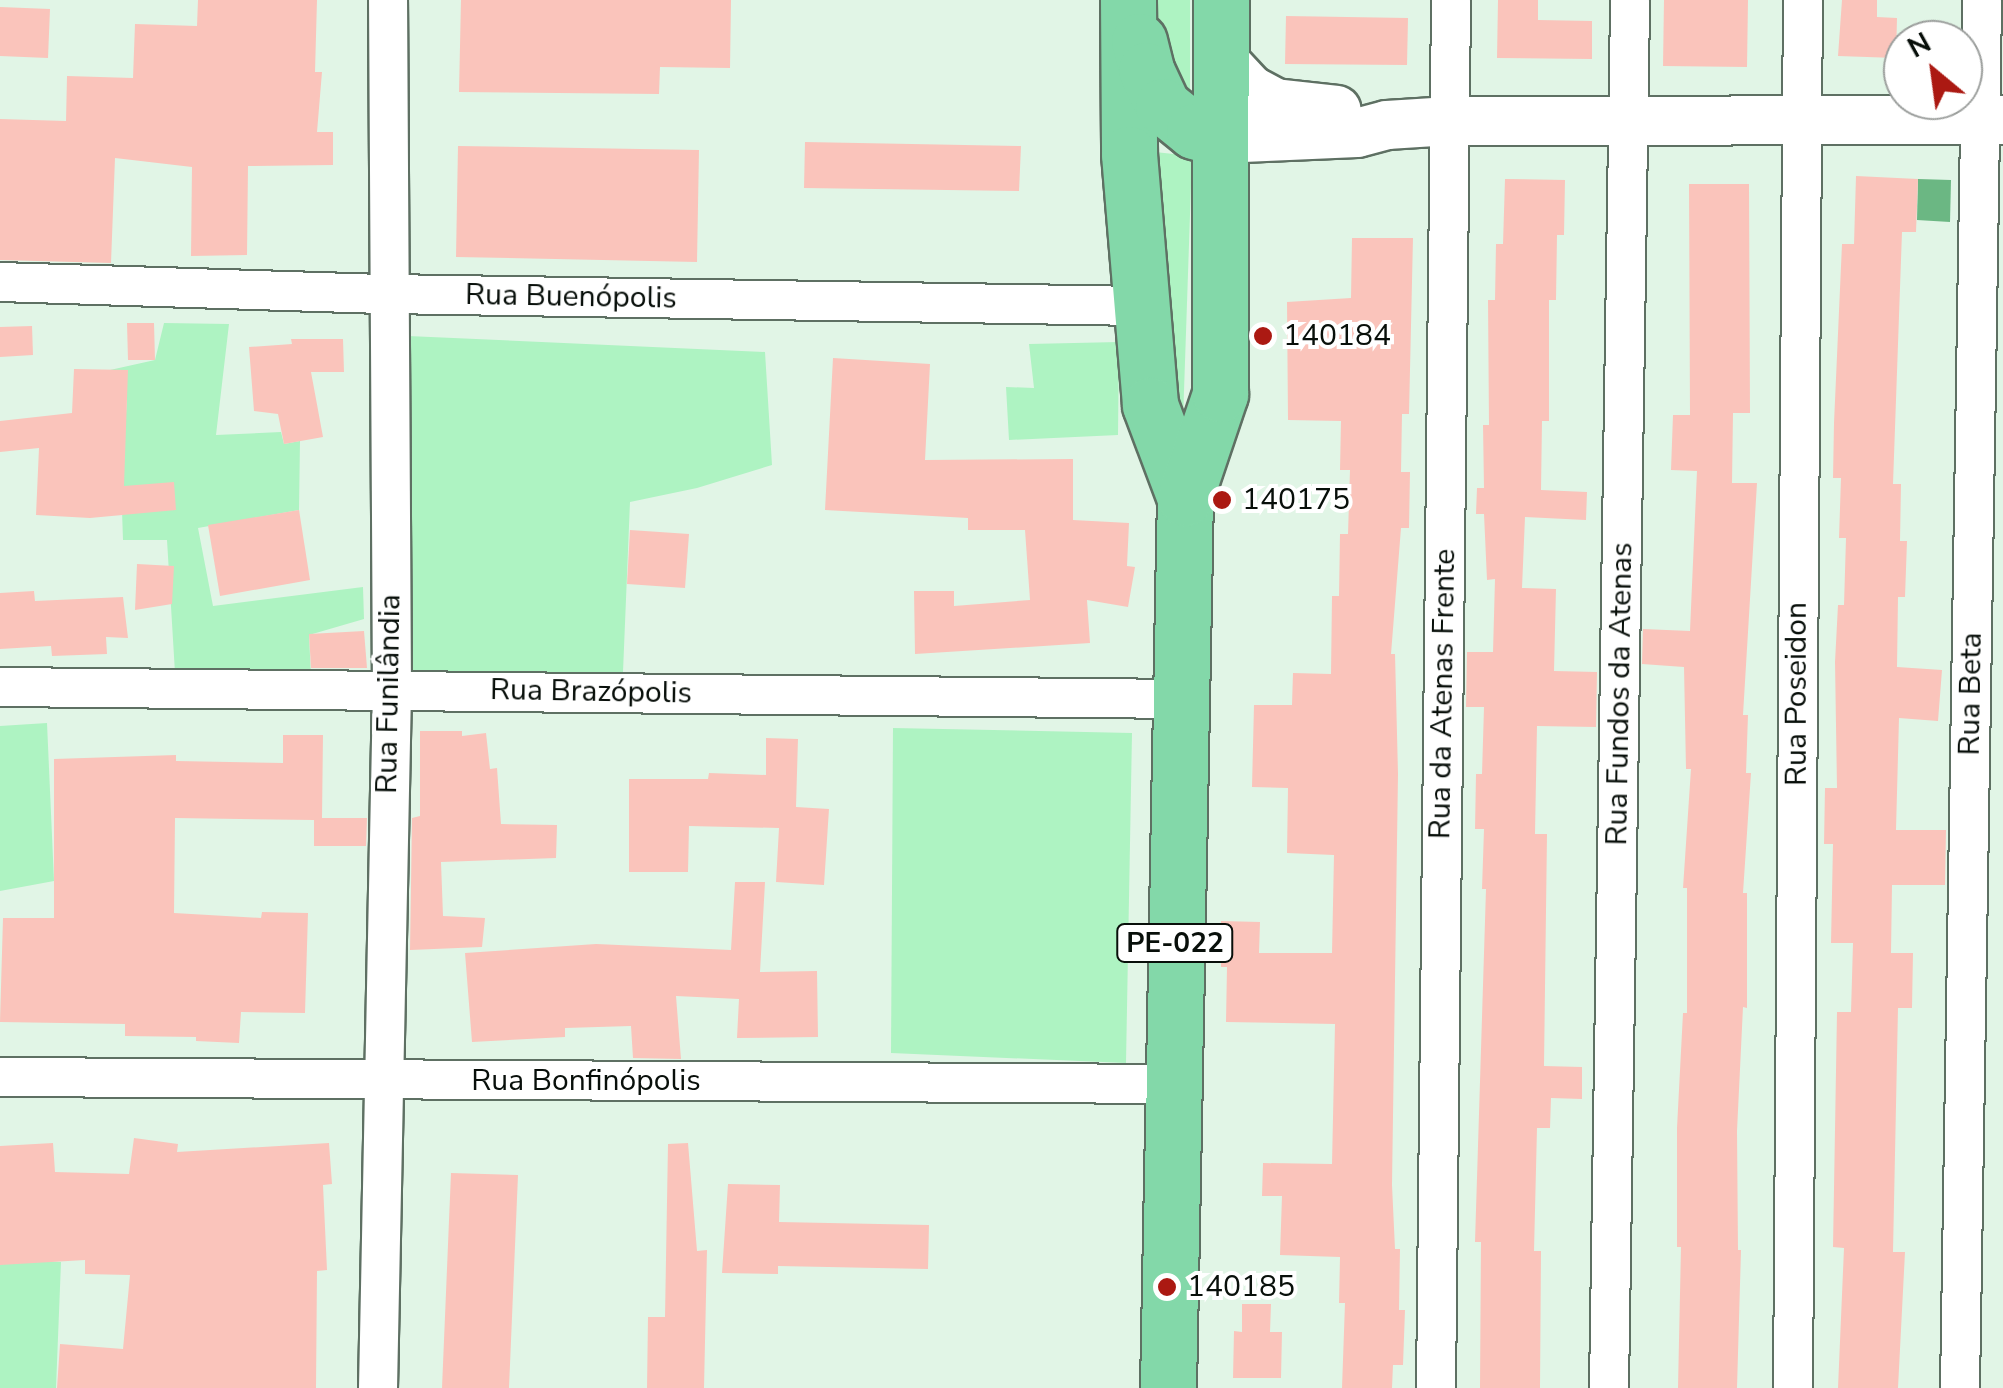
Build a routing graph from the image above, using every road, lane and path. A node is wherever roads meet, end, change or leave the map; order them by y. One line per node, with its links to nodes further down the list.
1 (388, 0): 16 (street, Rua Funilândia)
2 (1128, 0): 14 (main road); 17 (main road, PE-022)
3 (1221, 0): 8 (main road, PE-022)
4 (1451, 0): 12 (street, Rua da Atenas Frente)
5 (1630, 0): 11 (street, Rua Fundos da Atenas)
6 (1802, 0): 9 (street, Rua Poseidon)
7 (1982, 0): 10 (street, Rua Beta)
8 (1221, 58): 13 (street); 14 (main road, PE-022)
9 (1800, 120): 10 (street); 11 (street); 29 (street, Rua Poseidon)
10 (1992, 120): 30 (street, Rua Beta)
11 (1628, 121): 12 (street); 28 (street, Rua Fundos da Atenas)
12 (1450, 122): 13 (street); 27 (street, Rua da Atenas Frente)
13 (1387, 125): 14 (street)
14 (1220, 139): 18 (main road, PE-022)
15 (0, 282): 16 (street, Rua Buenópolis)
16 (386, 294): 17 (street, Rua Buenópolis); 20 (street, Rua Funilândia)
17 (1142, 306): 18 (main road, PE-022)
18 (1186, 498): 21 (main road, PE-022)
19 (0, 687): 20 (street, Rua Brazópolis)
20 (392, 690): 21 (street, Rua Brazópolis); 23 (street, Rua Funilândia)
21 (1182, 699): 24 (main road, PE-022)
22 (0, 1078): 23 (street, Rua Bonfinópolis)
23 (386, 1080): 24 (street, Rua Bonfinópolis); 25 (street, Rua Funilândia)
24 (1172, 1084): 26 (main road, PE-022)
25 (378, 1388)
26 (1168, 1388)
27 (1436, 1388)
28 (1609, 1388)
29 (1793, 1388)
30 (1960, 1388)

